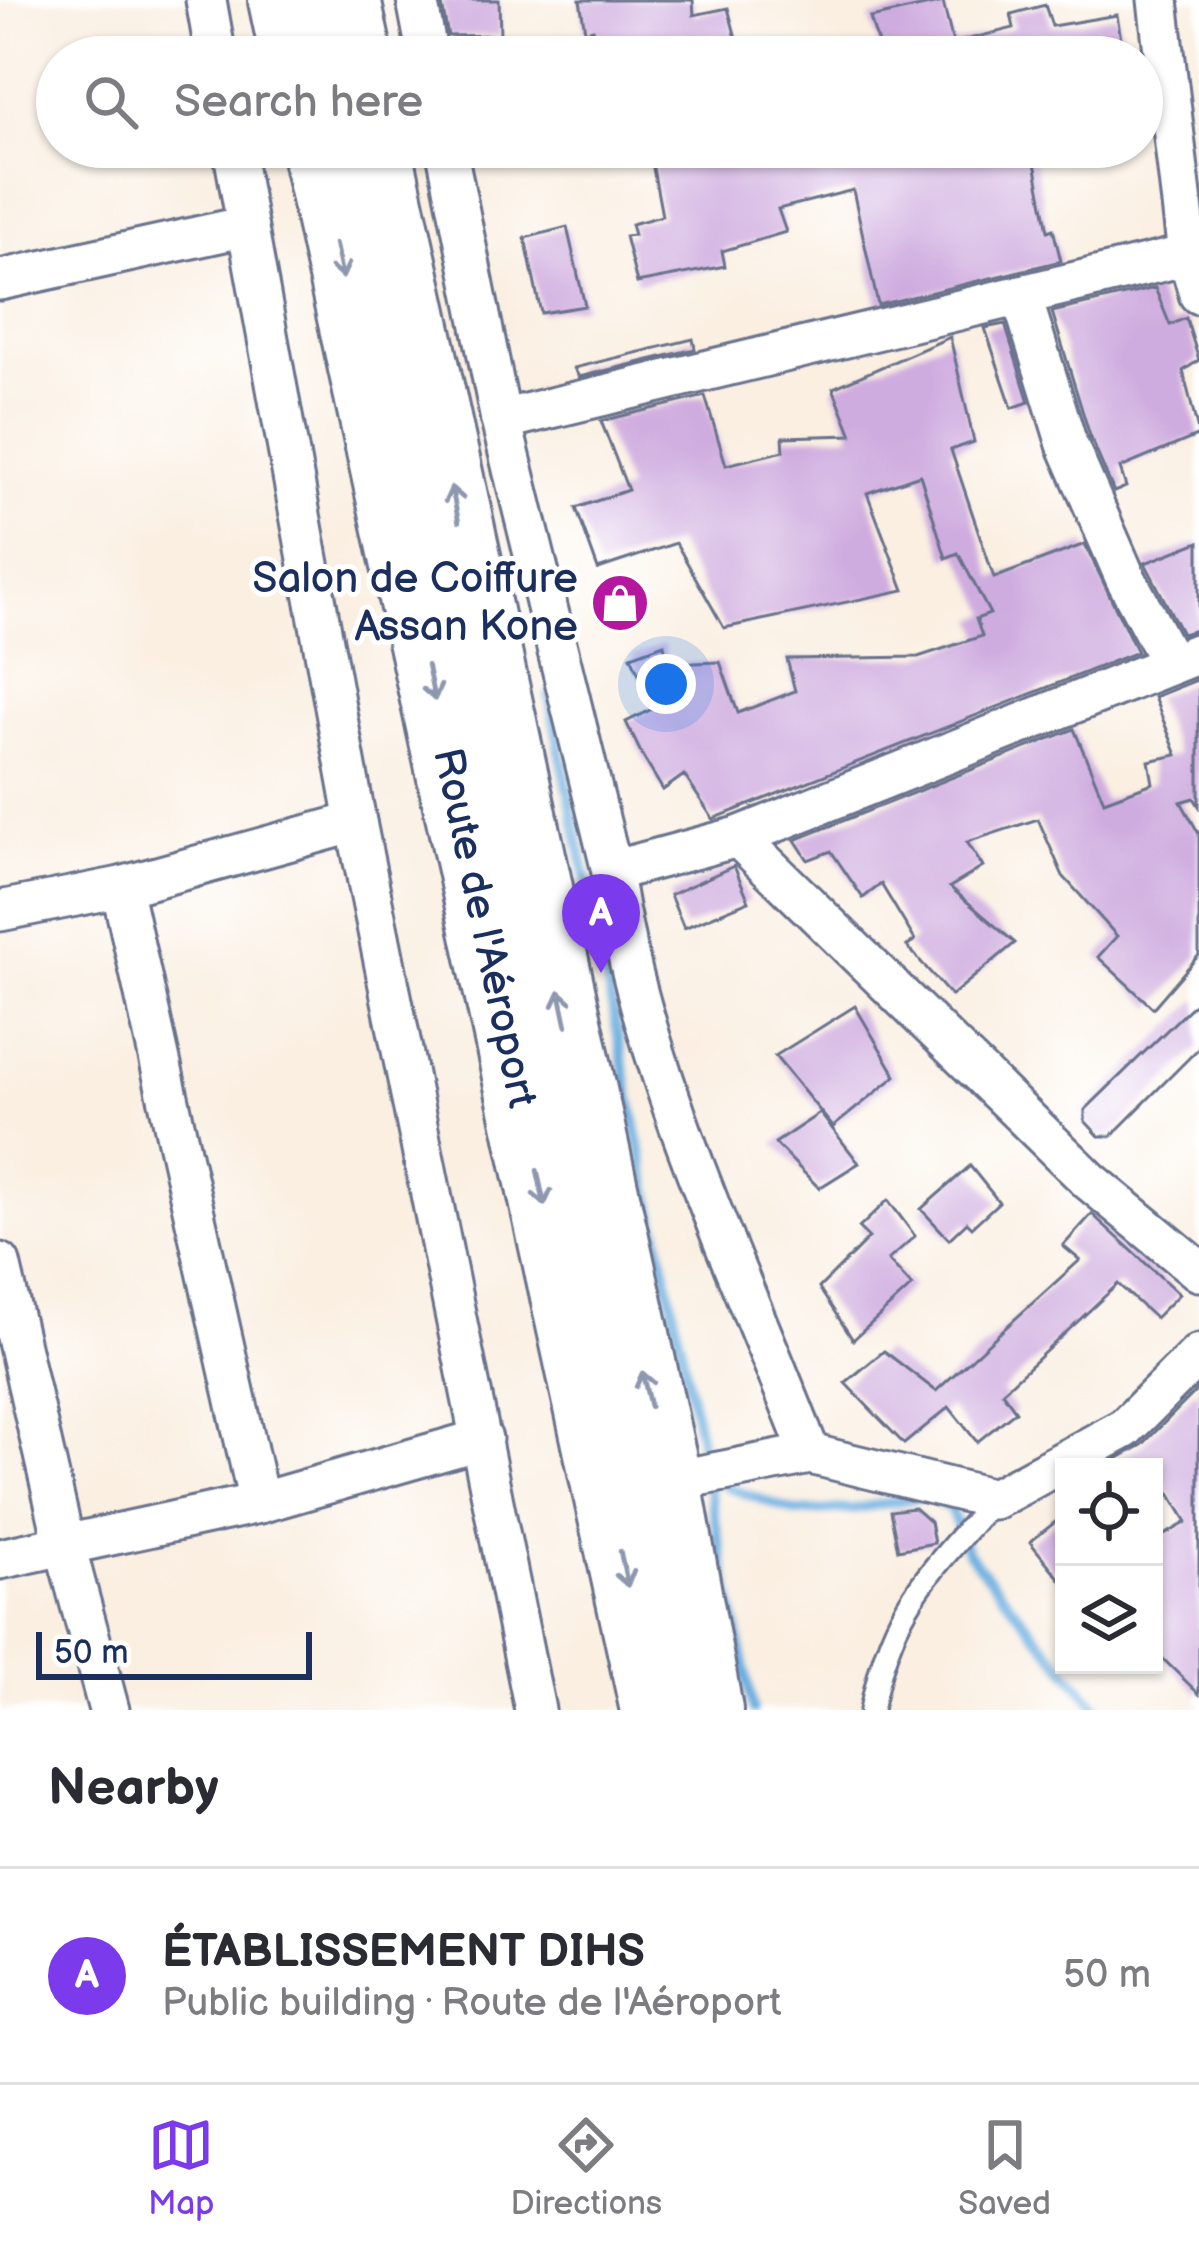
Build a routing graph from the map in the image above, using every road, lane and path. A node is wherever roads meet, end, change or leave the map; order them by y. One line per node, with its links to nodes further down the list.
1 (206, 0): 6 (street)
2 (282, 0): 7 (highway)
3 (347, 0): 8 (highway)
4 (417, 0): 9 (street)
5 (1172, 21): 15 (street)
6 (212, 36)
7 (290, 36)
8 (355, 36)
9 (424, 36)
10 (236, 168): 14 (street)
11 (319, 168): 38 (highway, Route de l'Aéroport, one-way to 38)
12 (383, 168): 31 (highway, Route de l'Aéroport, one-way to 12)
13 (450, 168): 19 (street)
14 (247, 226): 16 (street); 21 (street)
15 (1188, 255): 17 (street); 18 (street)
16 (0, 280)
17 (1199, 294)
18 (1021, 295): 19 (street); 20 (street)
19 (500, 419): 23 (street)
20 (1185, 658): 22 (street)
21 (356, 823): 24 (street); 29 (street)
22 (738, 837): 23 (street); 27 (street)
23 (612, 871): 30 (street)
24 (121, 887): 25 (street); 33 (street)
25 (0, 910)
26 (0, 1263): 34 (street)
27 (1199, 1270)
28 (1199, 1354): 32 (street)
29 (482, 1439): 33 (street); 37 (street)
30 (810, 1454): 31 (street); 32 (street)
31 (668, 1482): 39 (highway, Route de l'Aéroport)
32 (994, 1499): 40 (lane)
33 (259, 1503): 34 (street)
34 (64, 1542): 35 (street); 36 (street)
35 (0, 1559)
36 (110, 1710)
37 (535, 1710)
38 (654, 1710)
39 (709, 1710)
40 (871, 1710)

